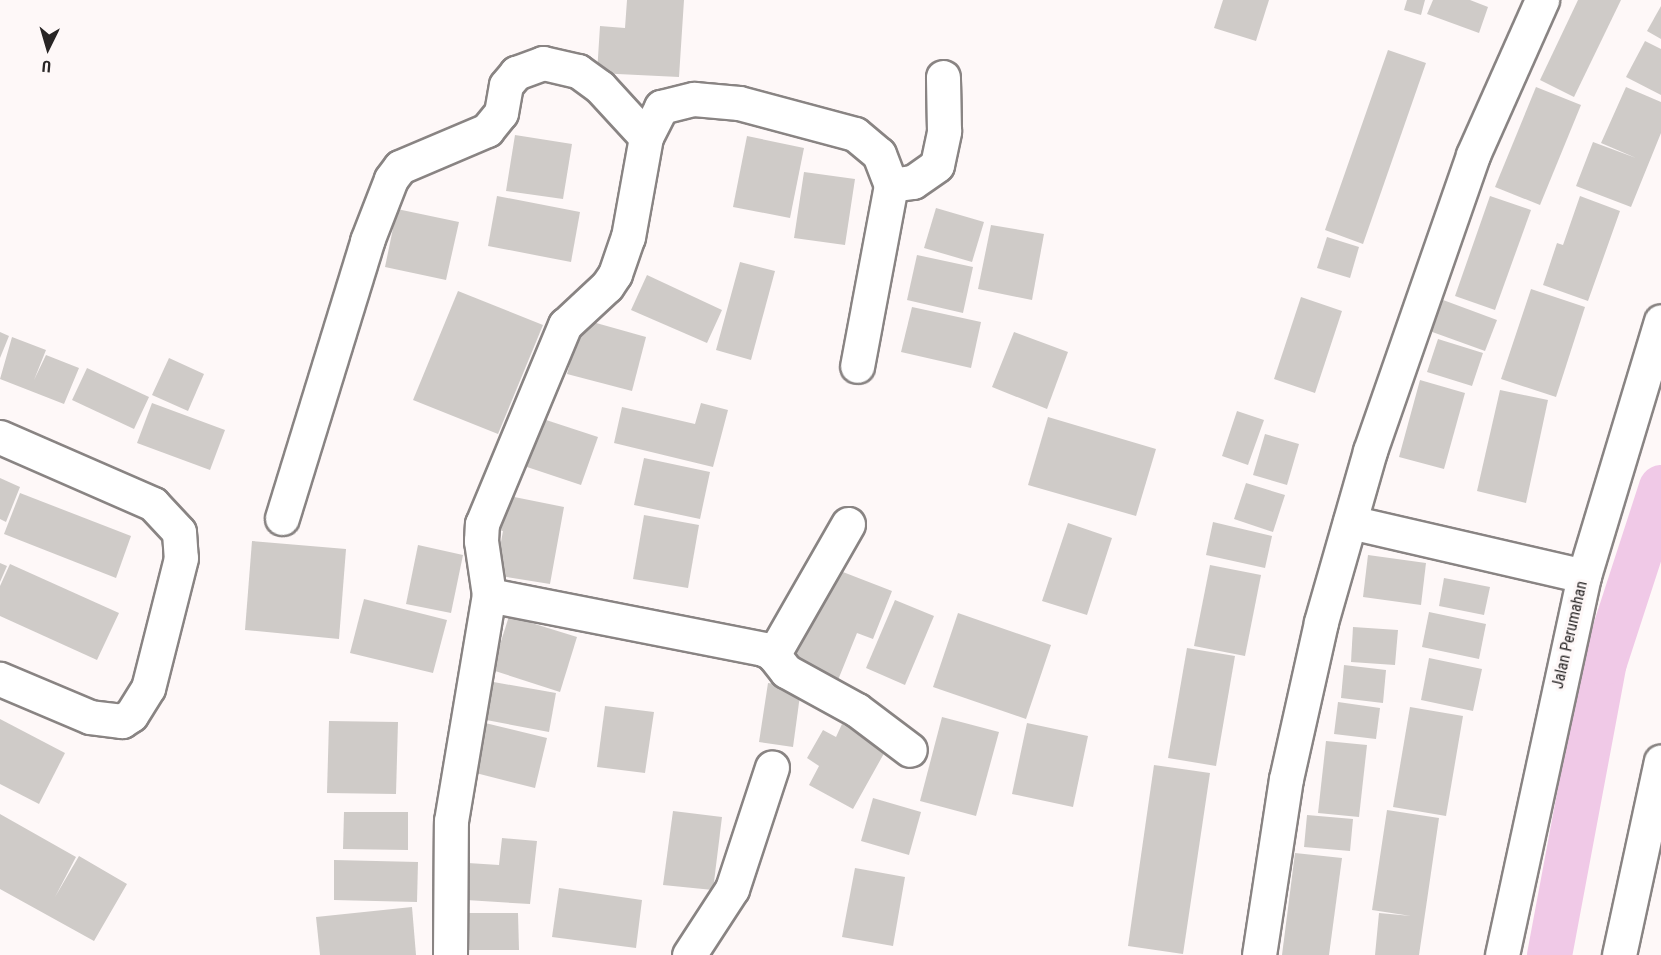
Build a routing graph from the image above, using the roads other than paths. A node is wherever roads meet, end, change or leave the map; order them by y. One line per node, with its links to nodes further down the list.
1 (1542, 0): 9 (street)
2 (943, 77): 4 (street)
3 (646, 137): 4 (street); 8 (street); 12 (street)
4 (891, 185): 6 (street)
5 (1661, 321): 11 (street, Jalan Perumahan)
6 (857, 366)
7 (0, 437): 14 (street)
8 (282, 518)
9 (1350, 522): 11 (street); 20 (street)
10 (848, 524): 13 (street)
11 (1584, 576): 21 (street, Jalan Perumahan)
12 (489, 595): 13 (street); 18 (street)
13 (773, 655): 15 (street)
14 (0, 679)
15 (910, 750)
16 (1661, 761): 22 (street)
17 (772, 767): 19 (street)
18 (450, 955)
19 (688, 955)
20 (1259, 955)
21 (1502, 955)
22 (1619, 955)

